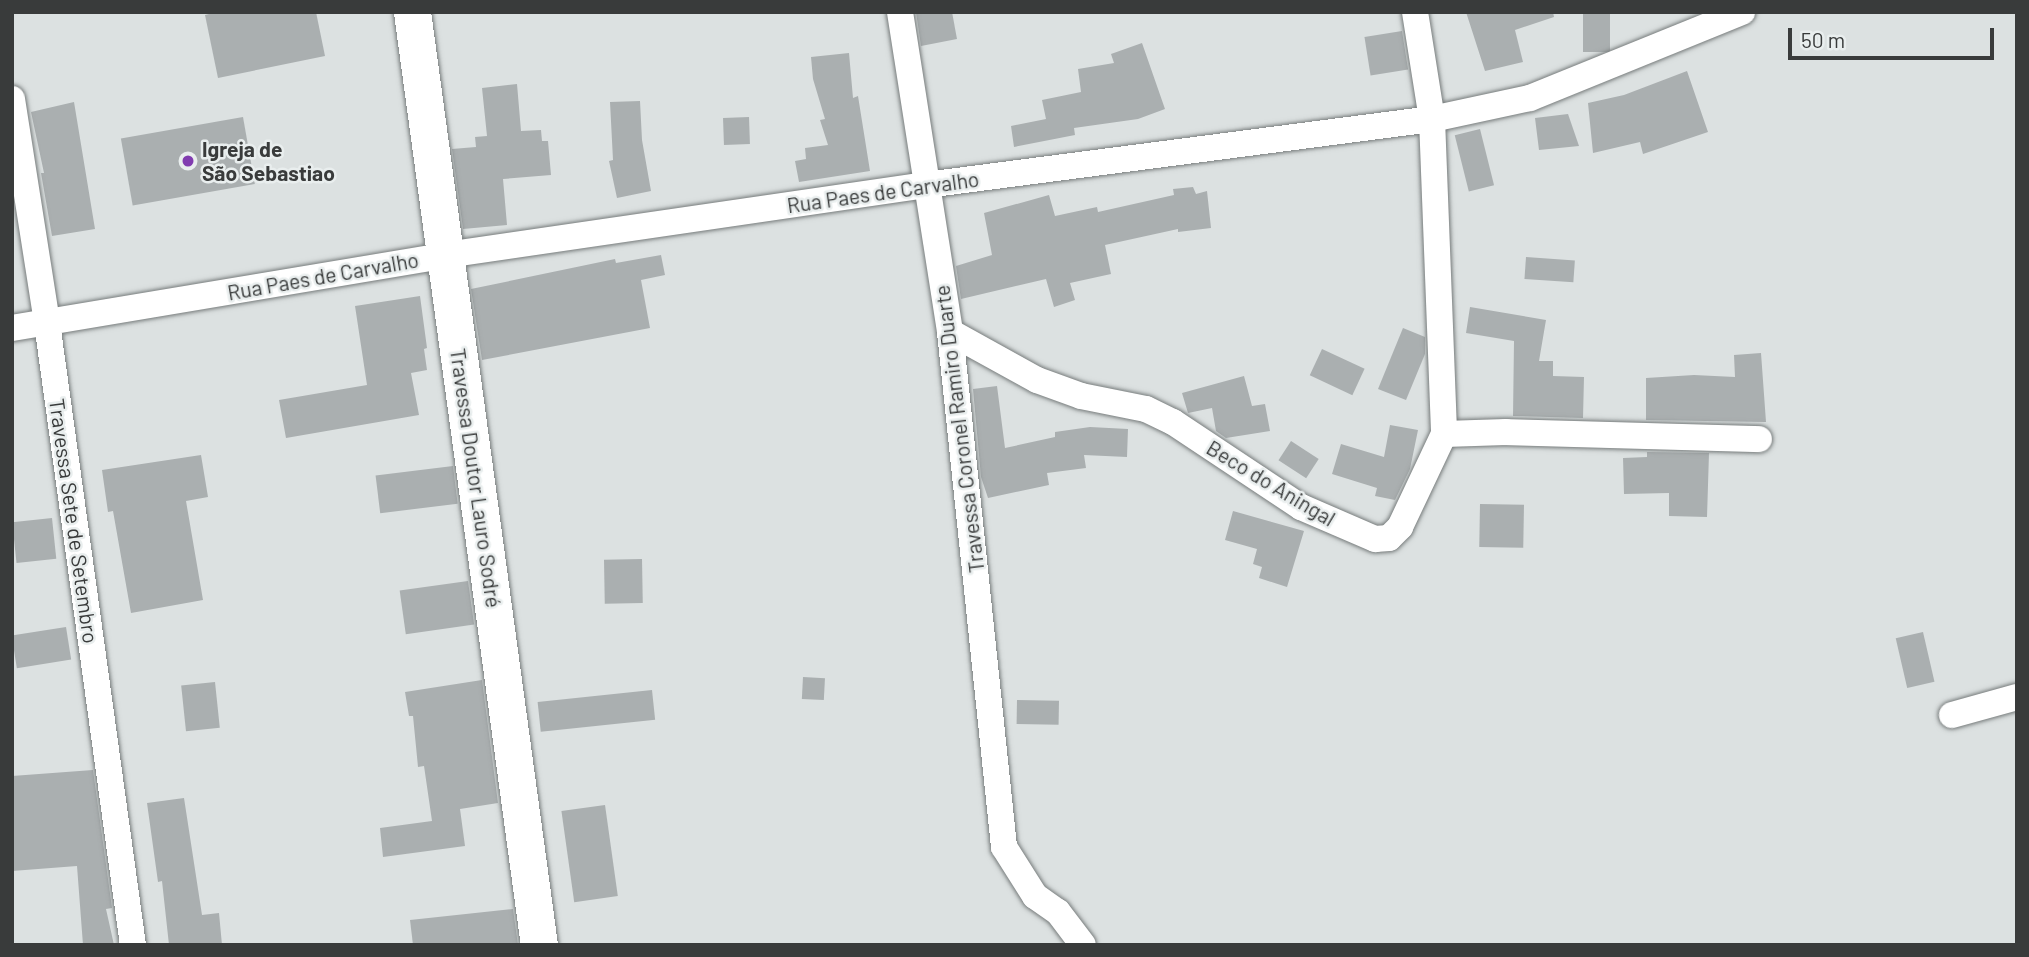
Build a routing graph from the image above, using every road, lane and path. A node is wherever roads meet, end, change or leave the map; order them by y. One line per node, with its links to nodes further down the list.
1 (412, 12): 8 (street, Travessa Doutor Lauro Sodré)
2 (900, 12): 7 (street, Travessa Coronel Ramiro Duarte)
3 (1415, 12): 6 (street)
4 (1742, 12): 6 (street, Rua Paes de Carvalho)
5 (12, 99): 9 (street, Travessa Sete de Setembro)
6 (1432, 118): 7 (street, Rua Paes de Carvalho); 12 (street)
7 (926, 185): 8 (street, Rua Paes de Carvalho); 11 (street, Travessa Coronel Ramiro Duarte)
8 (446, 255): 9 (street, Rua Paes de Carvalho); 17 (street, Travessa Doutor Lauro Sodré)
9 (47, 323): 10 (street, Rua Paes de Carvalho); 16 (street, Travessa Sete de Setembro)
10 (12, 328)
11 (950, 332): 12 (street, Beco do Aningal); 18 (street, Travessa Coronel Ramiro Duarte)
12 (1444, 434): 13 (street)
13 (1759, 439)
14 (2017, 697): 15 (street)
15 (1952, 715)
16 (133, 945)
17 (539, 945)
18 (1083, 945)

